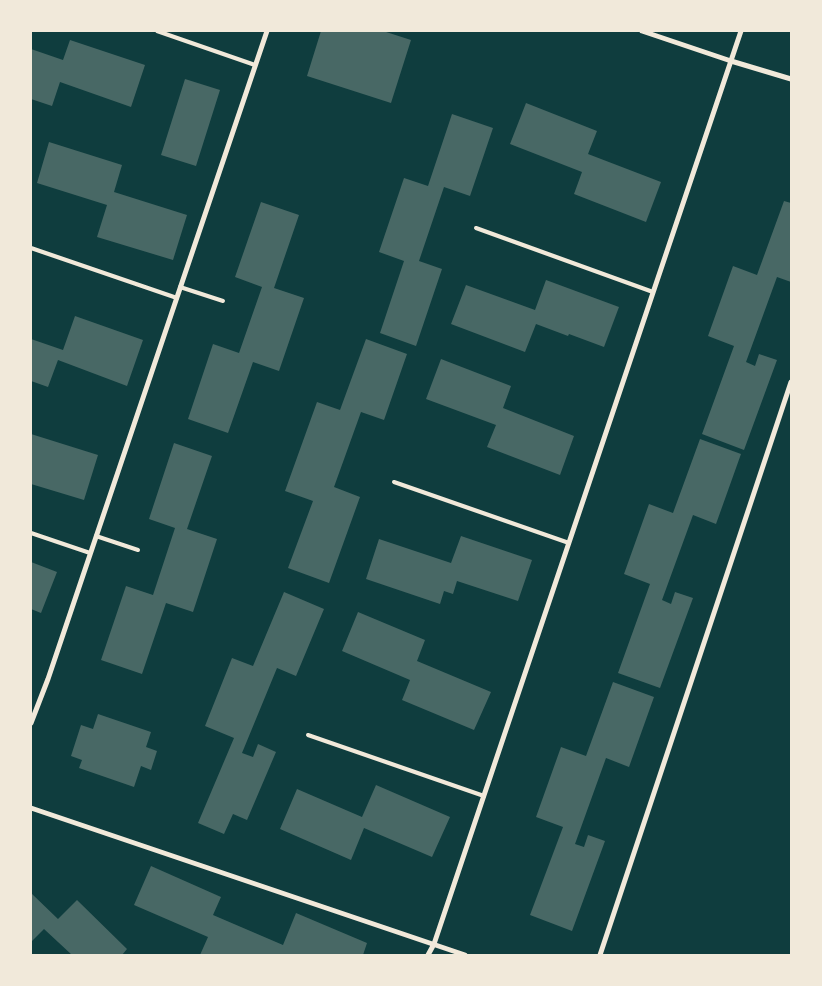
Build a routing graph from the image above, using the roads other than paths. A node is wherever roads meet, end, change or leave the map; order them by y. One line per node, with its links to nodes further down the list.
1 (158, 31): 6 (lane)
2 (266, 31): 6 (street)
3 (642, 31): 5 (street)
4 (741, 31): 5 (street)
5 (731, 61): 7 (street); 11 (street)
6 (255, 65): 10 (street)
7 (791, 78)
8 (476, 228): 11 (lane)
9 (31, 248): 12 (lane)
10 (180, 287): 12 (street); 13 (lane)
11 (653, 292): 18 (street)
12 (177, 298): 17 (street)
13 (223, 301)
14 (791, 382): 28 (street)
15 (394, 482): 18 (lane)
16 (31, 533): 20 (lane)
17 (96, 536): 19 (lane); 20 (street)
18 (569, 543): 23 (street)
19 (138, 550)
20 (90, 553): 21 (street)
21 (31, 723)
22 (308, 735): 23 (lane)
23 (484, 796): 25 (street)
24 (31, 808): 25 (street)
25 (434, 944): 26 (street); 27 (street)
26 (428, 955)
27 (465, 955)
28 (600, 955)

